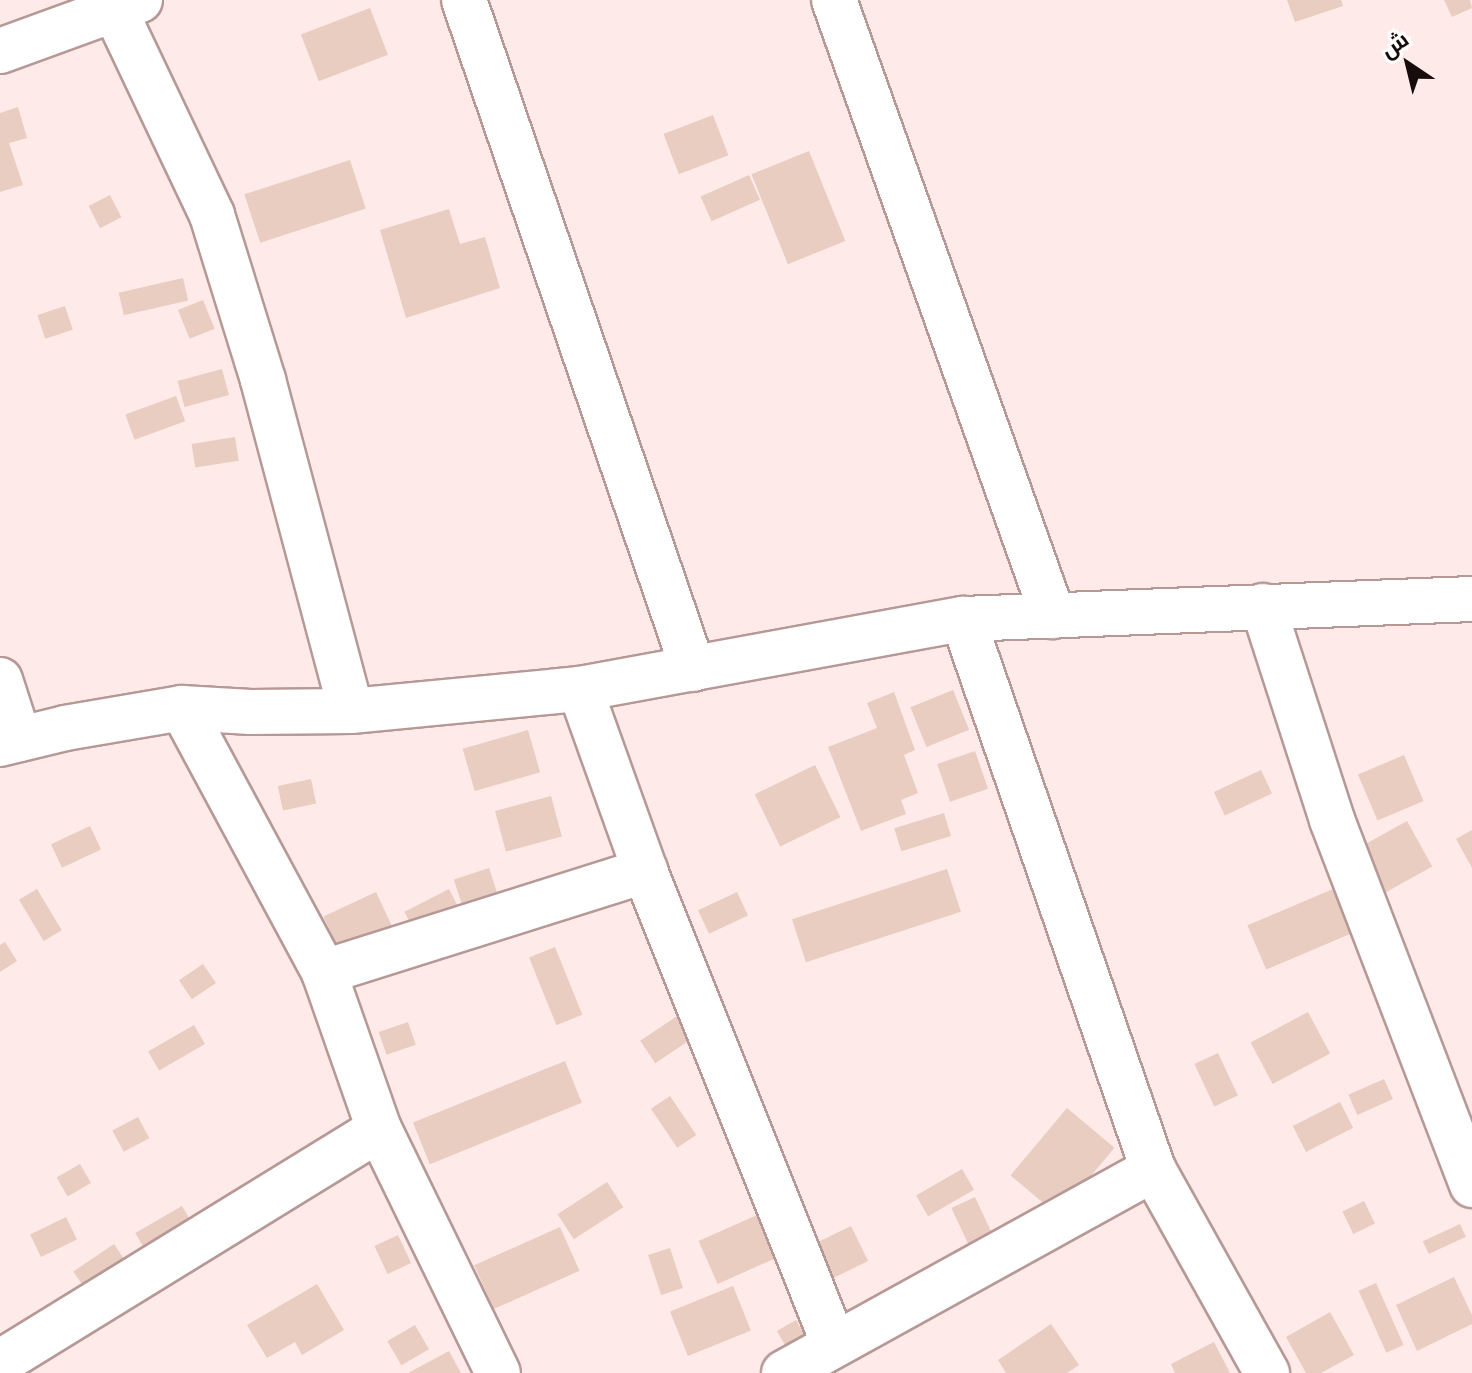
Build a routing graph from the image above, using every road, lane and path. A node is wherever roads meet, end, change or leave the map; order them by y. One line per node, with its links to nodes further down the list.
1 (464, 0): 9 (street)
2 (834, 0): 7 (street)
3 (121, 3): 4 (street); 13 (street)
4 (0, 51)
5 (1472, 599): 6 (street)
6 (1263, 606): 7 (street); 19 (street)
7 (1053, 616): 8 (street)
8 (963, 619): 9 (street); 18 (street)
9 (693, 669): 11 (street)
10 (0, 680): 14 (street)
11 (580, 689): 13 (street); 15 (street)
12 (182, 708): 13 (street); 14 (street); 16 (street)
13 (351, 711)
14 (9, 741)
15 (645, 871): 16 (street); 20 (street)
16 (324, 972): 17 (street)
17 (379, 1129): 21 (street); 22 (street)
18 (1153, 1169): 20 (street); 24 (street)
19 (1472, 1185)
20 (834, 1344): 23 (street)
21 (11, 1354)
22 (498, 1373)
23 (784, 1373)
24 (1267, 1373)

